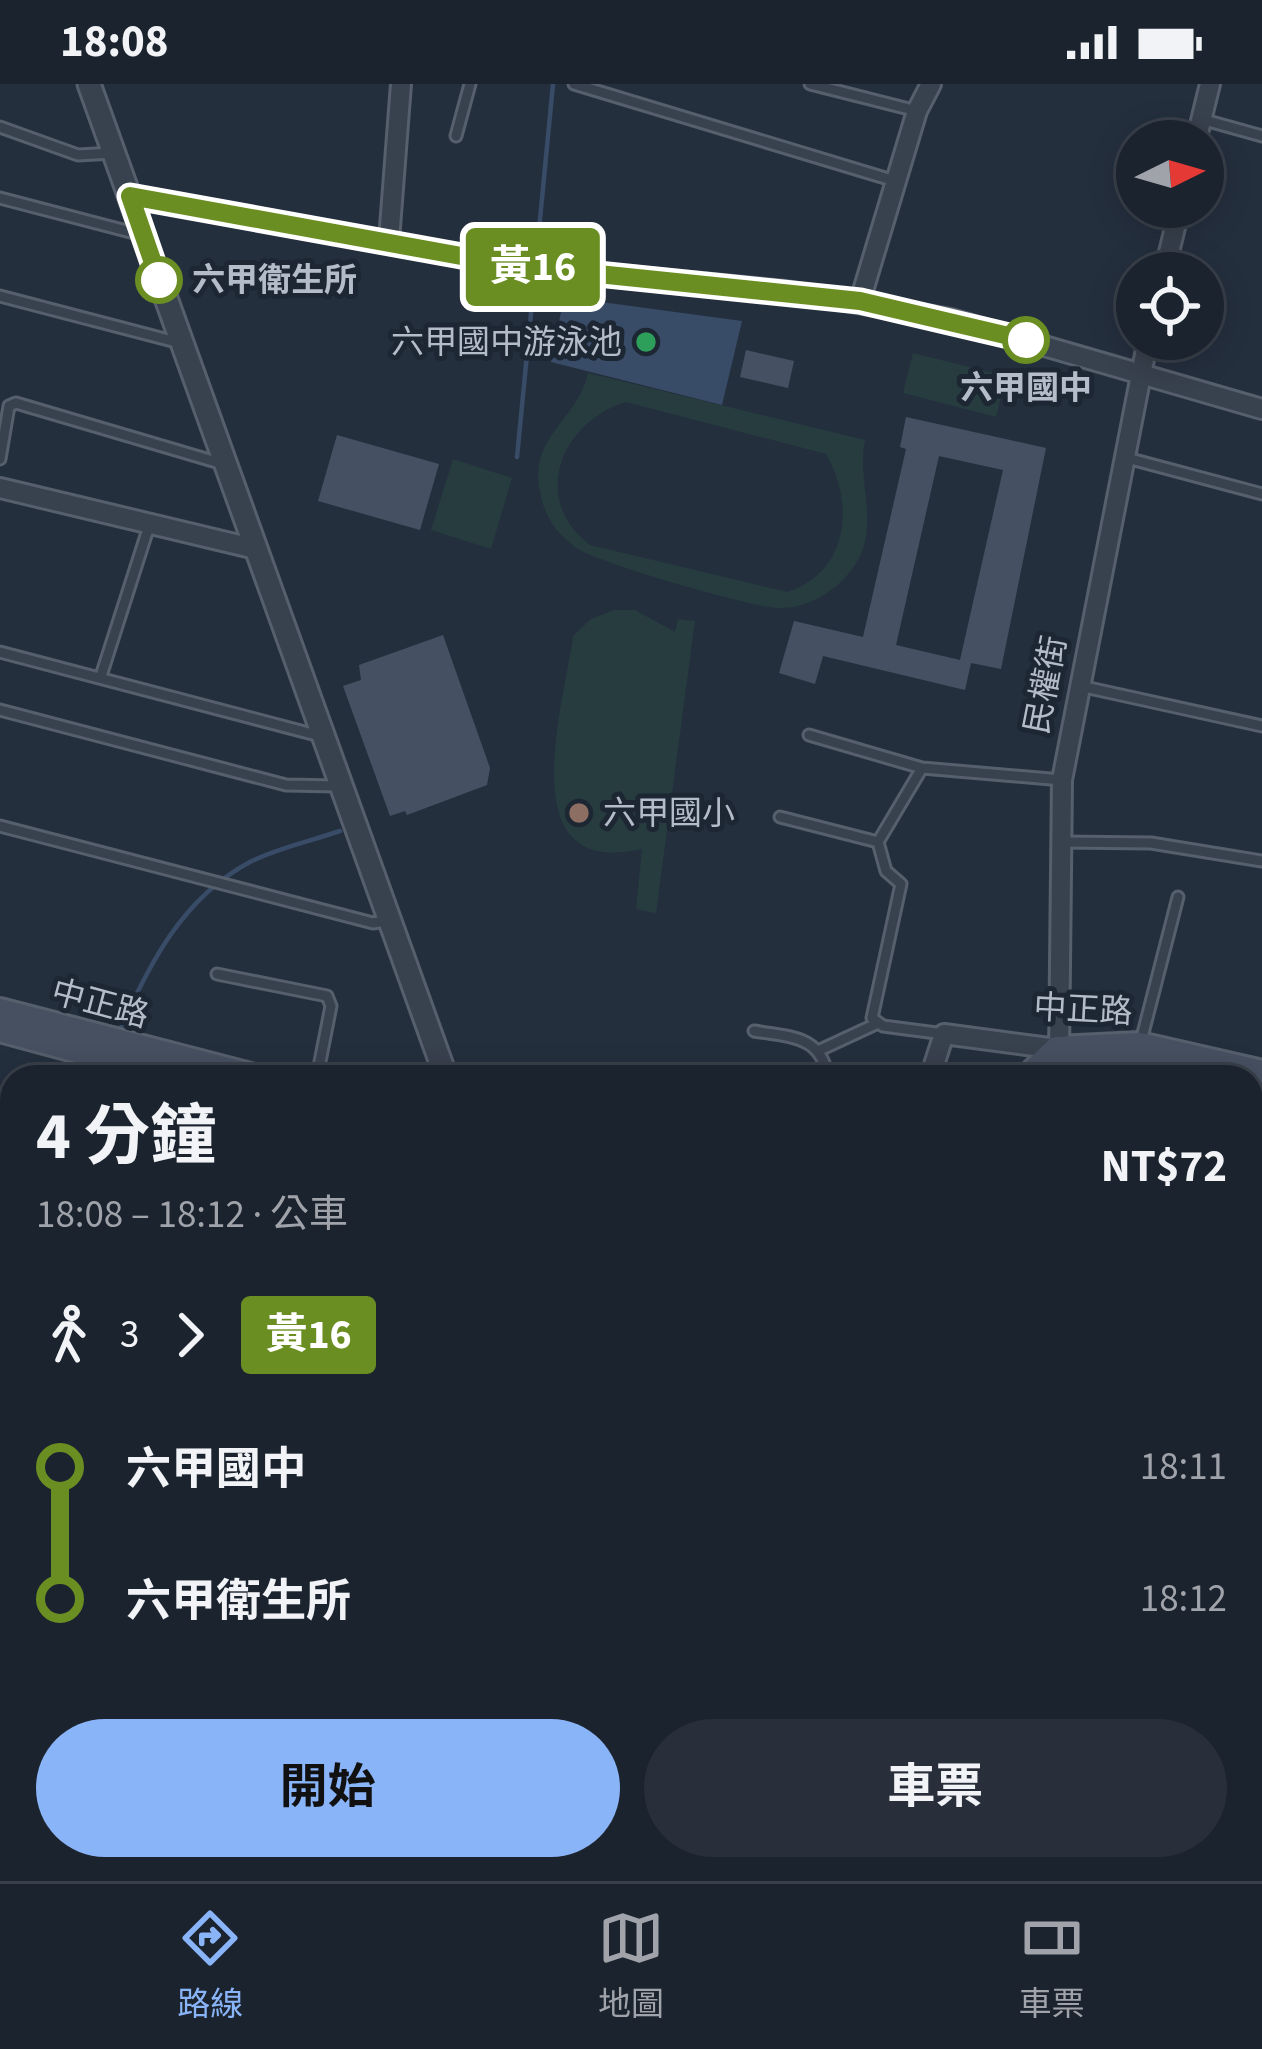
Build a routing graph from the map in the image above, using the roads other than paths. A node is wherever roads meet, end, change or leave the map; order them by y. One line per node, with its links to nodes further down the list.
1 (88, 84): 13 (street)
2 (401, 84): 18 (street)
3 (470, 84): 11 (lane)
4 (574, 84): 14 (lane)
5 (810, 84): 8 (lane)
6 (931, 84): 8 (street)
7 (1210, 84): 9 (street)
8 (917, 111): 14 (street)
9 (1201, 119): 12 (lane)
10 (0, 127): 13 (lane)
11 (456, 136)
12 (1262, 136)
13 (113, 154): 15 (street)
14 (895, 182): 20 (street)
15 (130, 196): 17 (street); 18 (street)
16 (0, 198): 17 (lane)
17 (143, 236): 21 (street)
18 (389, 240): 20 (street)
19 (0, 296): 21 (lane)
20 (860, 301): 23 (street)
21 (181, 343): 27 (street)
22 (1143, 360): 23 (street, 民權街)
23 (1139, 374): 24 (street); 25 (street, 民權街)
24 (1262, 409)
25 (1122, 457): 29 (lane); 34 (street, 民權街)
26 (0, 458): 27 (lane)
27 (225, 465): 31 (street)
28 (0, 488): 30 (street)
29 (1262, 494)
30 (148, 526): 31 (street); 33 (lane)
31 (256, 549): 38 (street)
32 (0, 652): 33 (lane)
33 (101, 676): 38 (lane)
34 (1079, 686): 36 (lane); 40 (street, 民權街)
35 (0, 710): 41 (lane)
36 (1262, 726)
37 (809, 735): 39 (lane)
38 (325, 737): 41 (street)
39 (922, 768): 40 (lane); 44 (lane)
40 (1062, 780): 45 (street, 民權街)
41 (342, 786): 48 (street)
42 (780, 818): 44 (lane)
43 (0, 826): 48 (lane)
44 (878, 842): 51 (lane)
45 (1062, 842): 46 (lane); 64 (street, 民權街)
46 (1262, 861)
47 (1178, 897): 55 (lane)
48 (391, 920): 61 (street)
49 (217, 974): 60 (lane)
50 (0, 1011): 57 (main road, 中正路)
51 (876, 1024): 54 (lane); 56 (lane)
52 (0, 1029): 57 (main road, 中正路)
53 (754, 1031): 56 (lane)
54 (944, 1034): 63 (street); 64 (street, 中正路)
55 (1140, 1045): 64 (main road, 中正路); 65 (main road, 中正路)
56 (820, 1050): 62 (lane)
57 (93, 1057): 58 (main road, 中正路); 59 (main road, 中正路)
58 (127, 1065)
59 (157, 1065)
60 (319, 1065)
61 (442, 1065)
62 (824, 1065)
63 (934, 1065)
64 (1059, 1065)
65 (1227, 1065)

